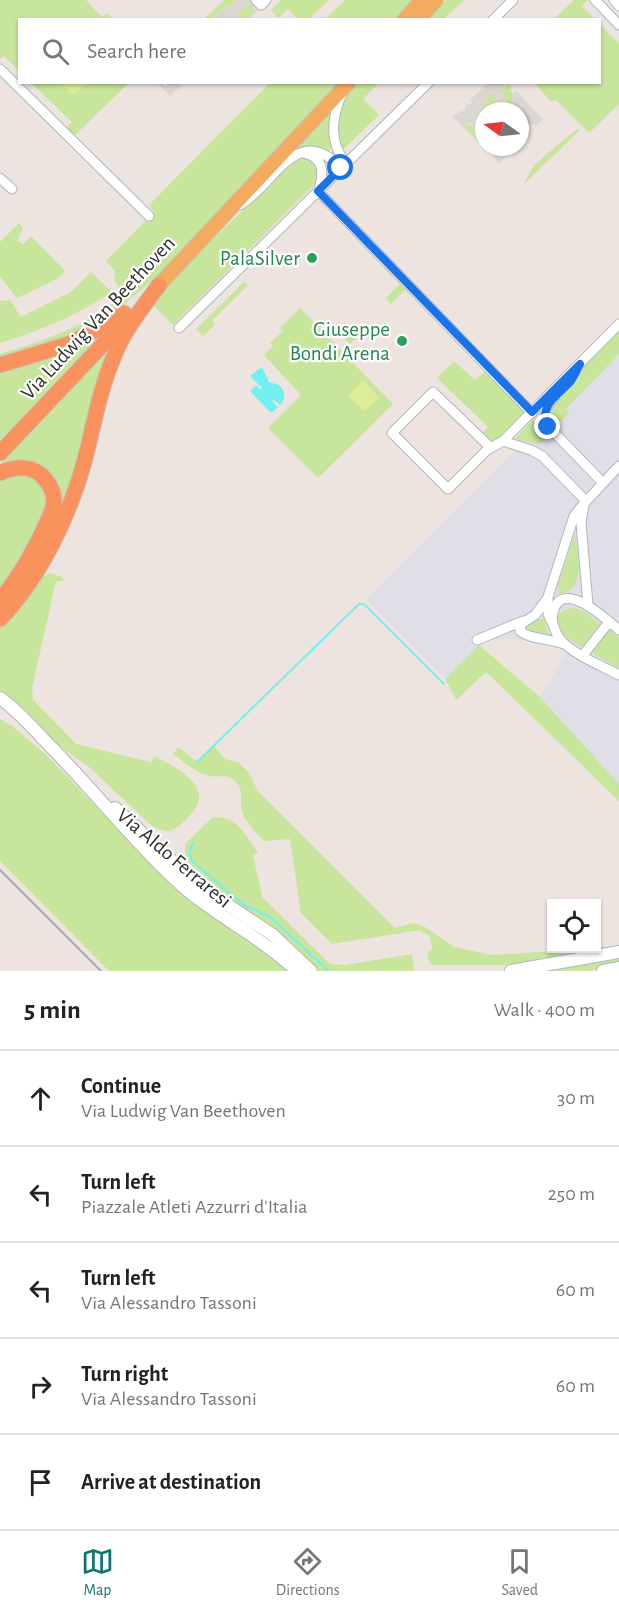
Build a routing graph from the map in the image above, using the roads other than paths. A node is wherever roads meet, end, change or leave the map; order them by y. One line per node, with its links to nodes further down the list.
1 (256, 0): 2 (street)
2 (266, 0)
3 (422, 0): 10 (main road)
4 (436, 0): 11 (main road)
5 (444, 0): 12 (street)
6 (513, 0): 13 (street)
7 (595, 0): 14 (street)
8 (614, 0): 9 (street)
9 (619, 6)
10 (406, 18)
11 (420, 18)
12 (425, 18)
13 (495, 18)
14 (619, 25)
15 (0, 69): 24 (street)
16 (427, 84): 19 (street)
17 (346, 85): 19 (street, Via Ludwig Van Beethoven); 23 (main road, Via Ludwig Van Beethoven)
18 (299, 153): 19 (street); 22 (street); 23 (street, Via Ludwig Van Beethoven)
19 (344, 166): 22 (street)
20 (0, 178): 21 (street)
21 (12, 189)
22 (318, 191): 27 (street); 30 (street)
23 (227, 212): 25 (main road, Via Ludwig Van Beethoven)
24 (149, 216)
25 (159, 285): 29 (highway); 33 (highway, Via Ludwig Van Beethoven); 41 (highway)
26 (619, 324): 28 (street)
27 (179, 327)
28 (580, 364): 30 (street); 36 (street)
29 (0, 365)
30 (532, 412): 31 (street)
31 (503, 441): 32 (street); 37 (street)
32 (491, 448): 32 (street)
33 (0, 453)
34 (619, 466): 36 (street)
35 (0, 473): 39 (highway)
36 (603, 483): 37 (street)
37 (586, 501): 38 (street); 40 (street)
38 (548, 597): 42 (street); 44 (street)
39 (0, 600)
40 (588, 605): 43 (street); 44 (street)
41 (0, 619)
42 (523, 621): 46 (street); 47 (street)
43 (609, 622): 45 (street); 48 (street)
44 (555, 629): 47 (street)
45 (619, 630)
46 (477, 640)
47 (565, 644): 48 (street)
48 (583, 655): 49 (street)
49 (619, 675)
50 (0, 698): 52 (main road, Via Aldo Ferraresi)
51 (0, 709): 52 (main road, Via Aldo Ferraresi)
52 (30, 725): 53 (main road, Via Aldo Ferraresi)
53 (93, 790): 56 (main road, Via Aldo Ferraresi); 57 (main road, Via Aldo Ferraresi)
54 (619, 952): 58 (main road)
55 (619, 968): 59 (main road)
56 (297, 971)
57 (311, 971)
58 (511, 971)
59 (603, 971)

